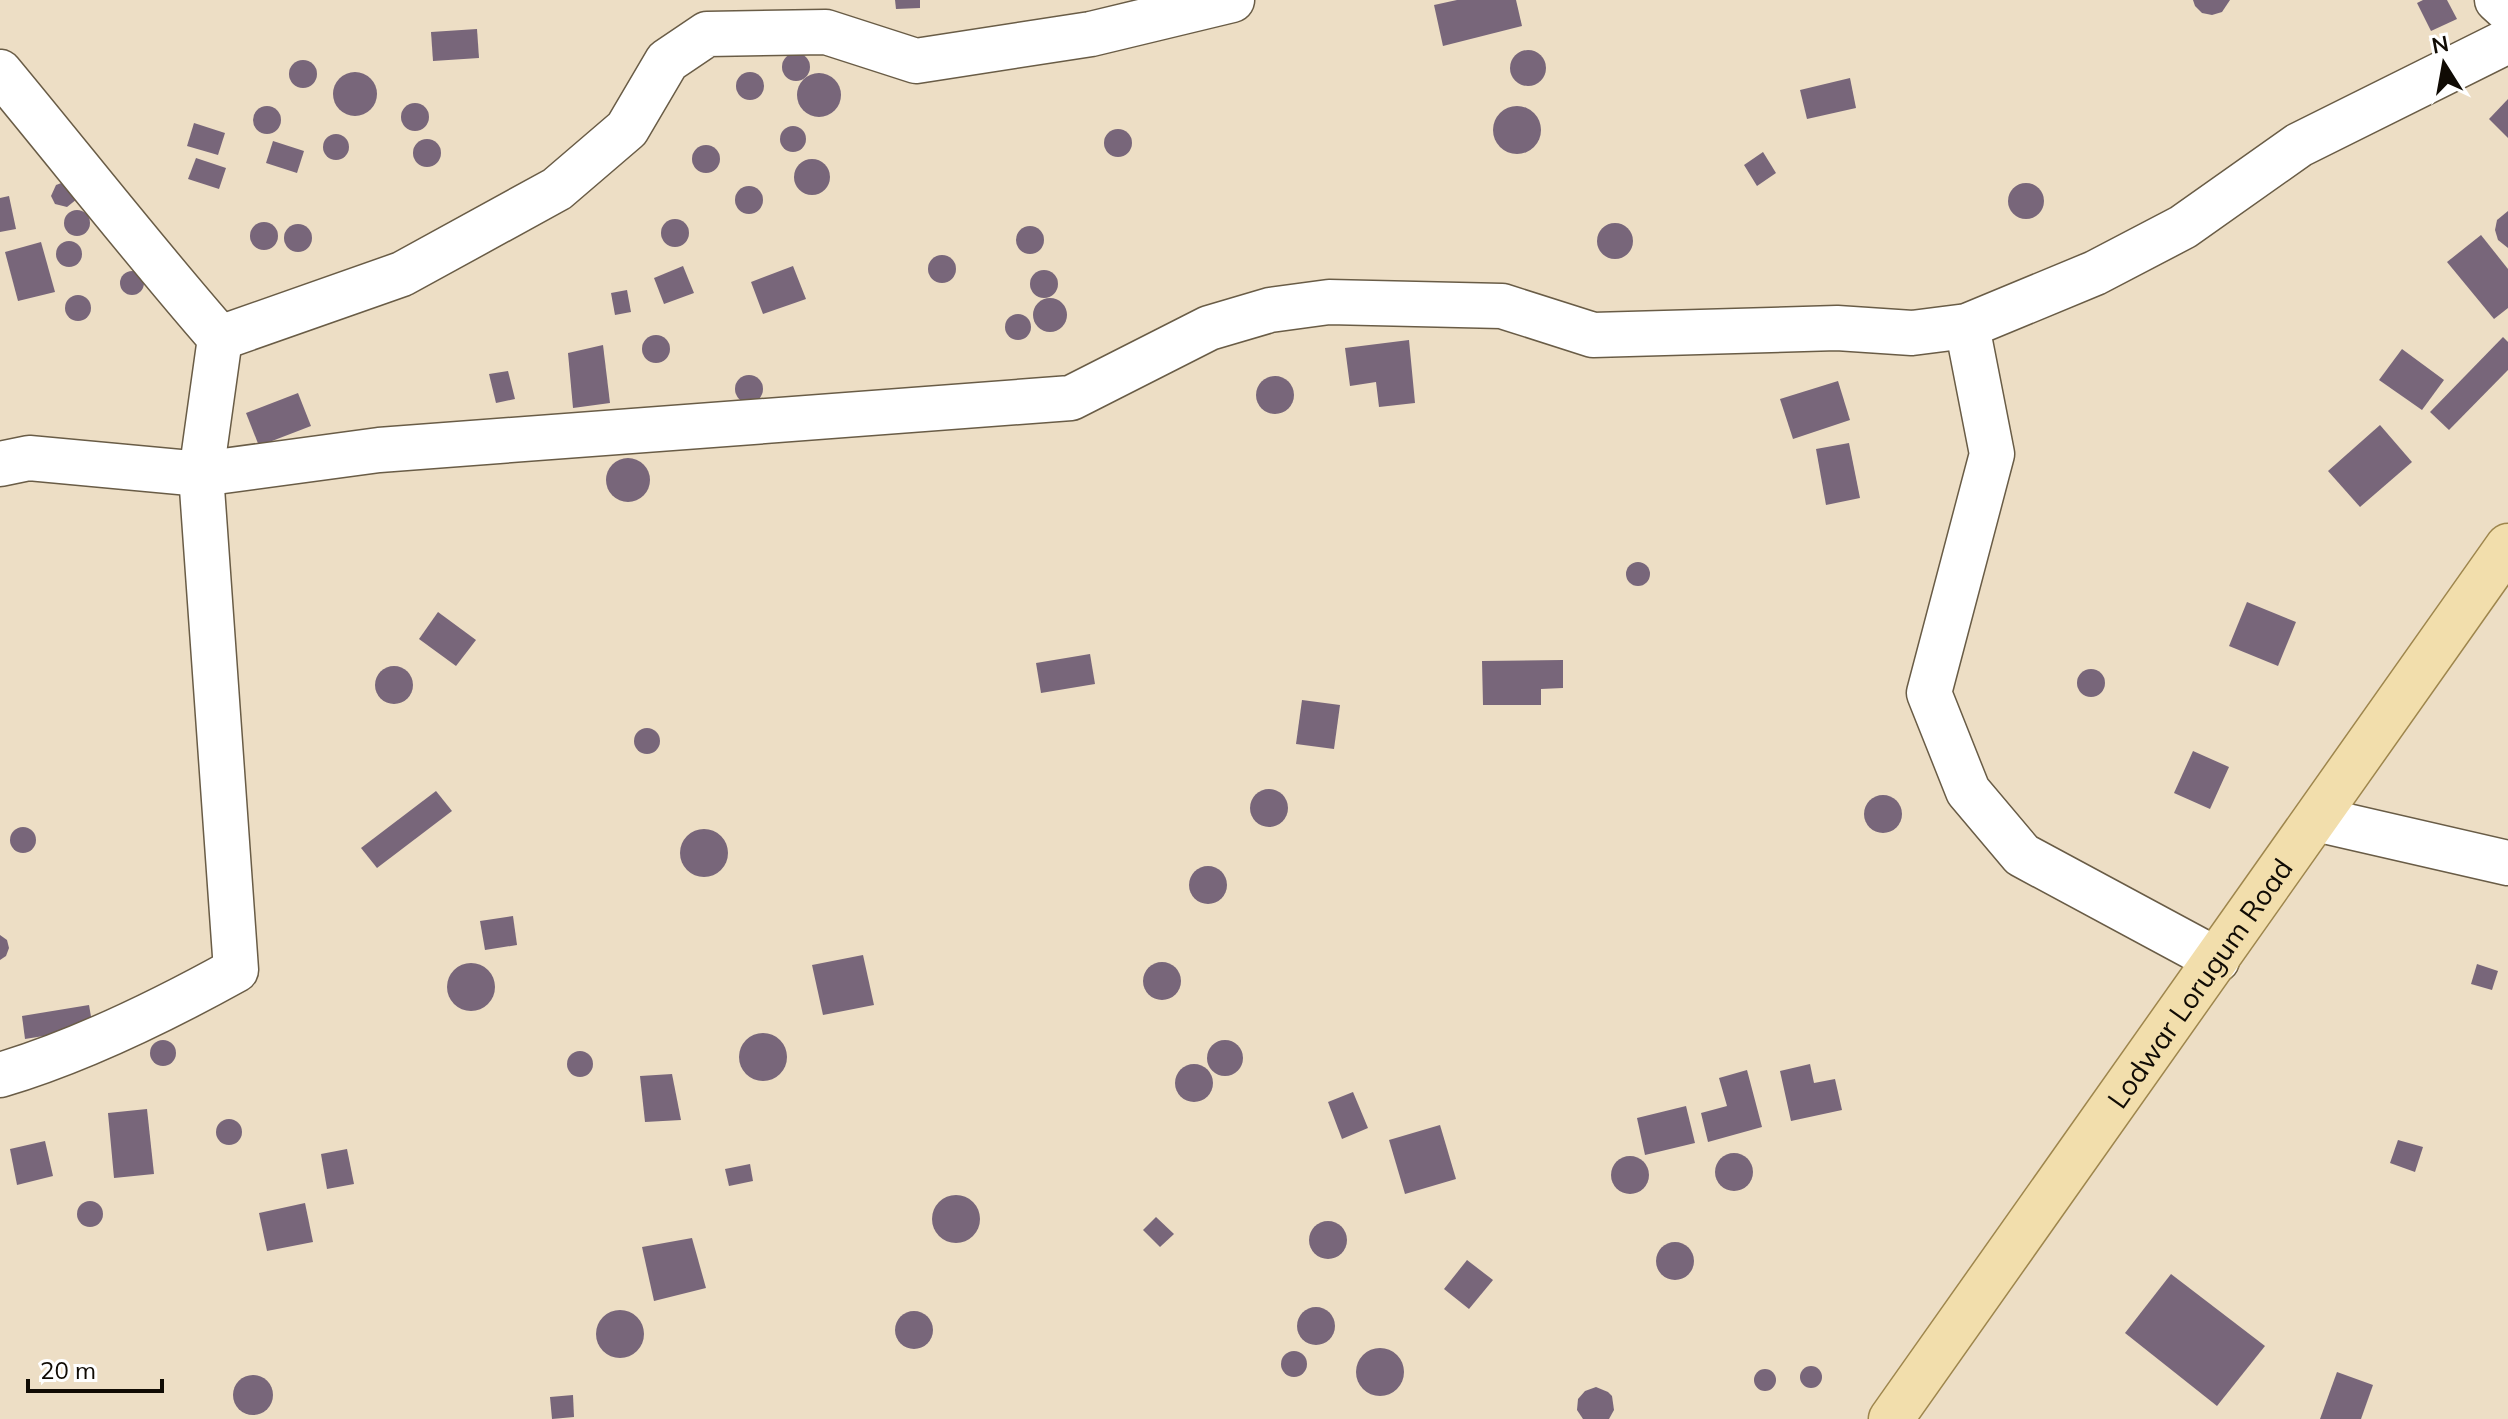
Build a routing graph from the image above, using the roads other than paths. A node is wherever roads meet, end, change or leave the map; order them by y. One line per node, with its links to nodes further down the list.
1 (1232, 0): 7 (street)
2 (2497, 0): 3 (street)
3 (2508, 10)
4 (2508, 41): 6 (street)
5 (0, 72): 7 (street)
6 (1967, 326): 9 (street); 13 (street)
7 (220, 338): 9 (street)
8 (0, 464): 9 (street)
9 (201, 474): 14 (street)
10 (2508, 546): 11 (main road, Lodwar Lorugum Road)
11 (2316, 819): 12 (street); 13 (main road, Lodwar Lorugum Road)
12 (2508, 863)
13 (2217, 960): 15 (main road, Lodwar Lorugum Road)
14 (0, 1075)
15 (1891, 1419)

